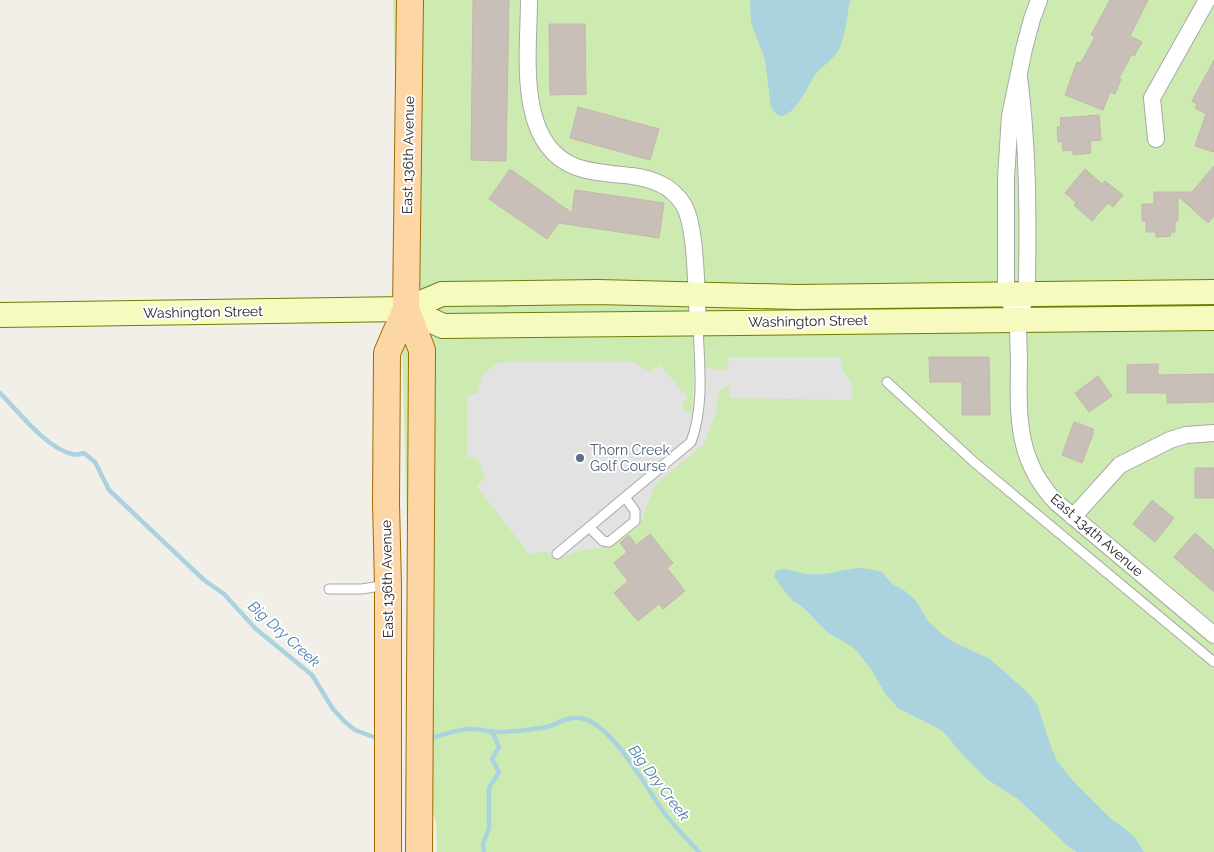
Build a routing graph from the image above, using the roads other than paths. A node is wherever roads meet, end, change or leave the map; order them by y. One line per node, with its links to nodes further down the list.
1 (410, 0): 9 (main road, East 136th Avenue)
2 (529, 0): 7 (street)
3 (1039, 0): 8 (street, East 134th Avenue)
4 (1207, 0): 5 (street)
5 (1156, 139)
6 (1214, 292): 8 (main road, Washington Street)
7 (696, 294): 8 (main road, Washington Street); 9 (main road, Washington Street); 13 (street)
8 (1016, 295): 12 (street, East 134th Avenue)
9 (406, 309): 10 (main road, Washington Street); 13 (main road, Washington Street); 20 (main road, East 136th Avenue); 25 (main road, East 136th Avenue)
10 (0, 315)
11 (1214, 318): 12 (main road, Washington Street)
12 (1019, 320): 13 (main road, Washington Street); 17 (street, East 134th Avenue)
13 (698, 323): 16 (lane)
14 (887, 382): 23 (lane)
15 (1214, 433): 17 (street)
16 (625, 497): 18 (lane); 18 (lane)
17 (1073, 517): 22 (street, East 134th Avenue)
18 (590, 527): 19 (lane)
19 (557, 554)
20 (388, 584): 21 (lane); 24 (main road, East 136th Avenue)
21 (329, 589)
22 (1214, 635)
23 (1214, 662)
24 (388, 852)
25 (419, 852)

